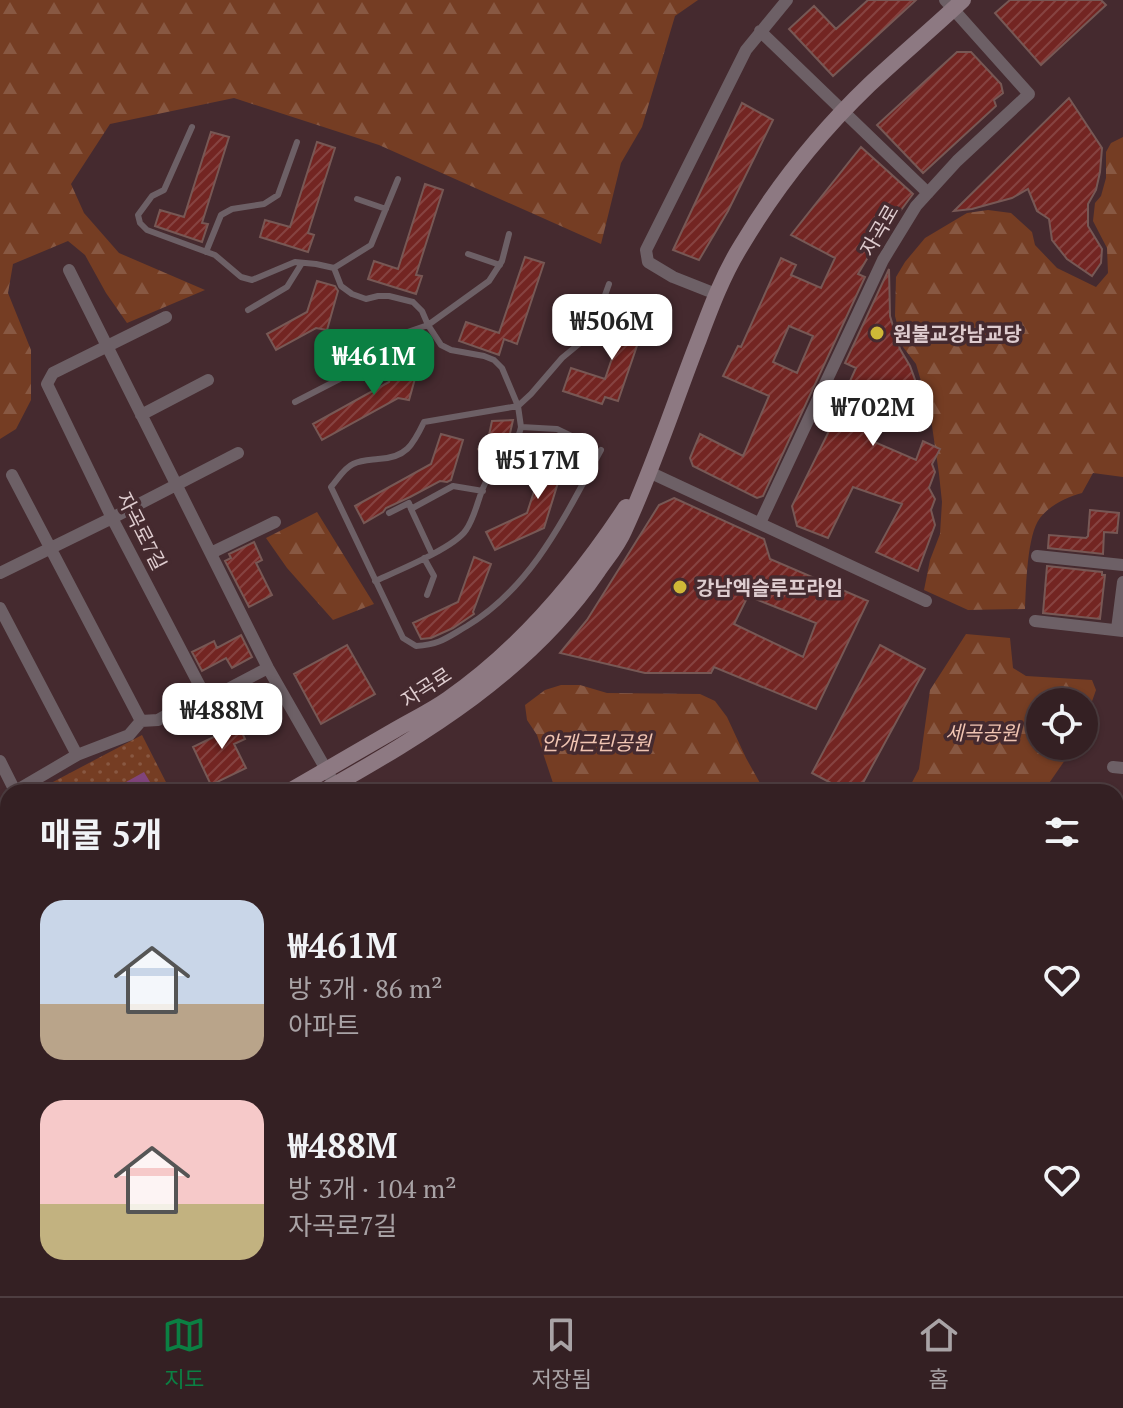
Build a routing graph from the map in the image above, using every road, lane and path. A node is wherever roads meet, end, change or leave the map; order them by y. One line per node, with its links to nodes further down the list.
1 (787, 0): 3 (street)
2 (954, 3): 4 (main road, 자곡로); 8 (street, 자곡로)
3 (760, 31): 4 (street); 19 (street)
4 (843, 112): 8 (street); 19 (main road, 자곡로)
5 (192, 127): 12 (lane)
6 (297, 142): 12 (lane)
7 (398, 179): 10 (lane)
8 (928, 193): 42 (street, 자곡로)
9 (357, 199): 10 (lane)
10 (386, 209): 16 (lane)
11 (509, 234): 15 (lane)
12 (206, 252): 14 (lane)
13 (468, 254): 15 (lane)
14 (302, 263): 16 (lane); 20 (lane)
15 (500, 265): 22 (lane)
16 (334, 268): 22 (lane)
17 (69, 270): 23 (street)
18 (609, 284): 28 (lane)
19 (716, 294): 34 (main road, 자곡로)
20 (248, 310)
21 (166, 317): 23 (street)
22 (428, 325): 26 (lane); 28 (lane)
23 (107, 345): 29 (street); 40 (street, 자곡로7길)
24 (330, 366): 26 (lane)
25 (208, 380): 29 (street)
26 (337, 380): 27 (lane)
27 (295, 402)
28 (518, 406): 30 (lane); 50 (lane)
29 (141, 415): 36 (street)
30 (521, 427): 31 (lane); 37 (lane)
31 (588, 444)
32 (601, 450): 50 (lane)
33 (238, 453): 36 (street)
34 (649, 472): 42 (street); 65 (main road, 자곡로)
35 (12, 475): 43 (street)
36 (176, 485): 40 (street); 44 (street)
37 (483, 491): 38 (lane); 45 (lane)
38 (411, 509): 39 (lane); 45 (lane)
39 (389, 513)
40 (112, 518): 43 (street); 58 (street, 자곡로7길)
41 (275, 522): 44 (street)
42 (760, 523): 53 (street)
43 (50, 549): 49 (street); 59 (street)
44 (211, 553): 57 (street)
45 (432, 554): 47 (lane)
46 (1037, 556): 48 (street)
47 (424, 558): 50 (lane); 52 (lane)
48 (1123, 565)
49 (0, 573)
50 (375, 581)
51 (1123, 582): 56 (street)
52 (427, 595)
53 (926, 601)
54 (0, 608): 60 (street)
55 (1035, 621): 56 (street)
56 (1120, 630)
57 (268, 668): 58 (street); 64 (street)
58 (204, 694): 59 (street)
59 (141, 721): 60 (street)
60 (77, 755): 63 (street)
61 (0, 761): 62 (street)
62 (10, 784)
63 (28, 784)
64 (329, 784)
65 (332, 784)

